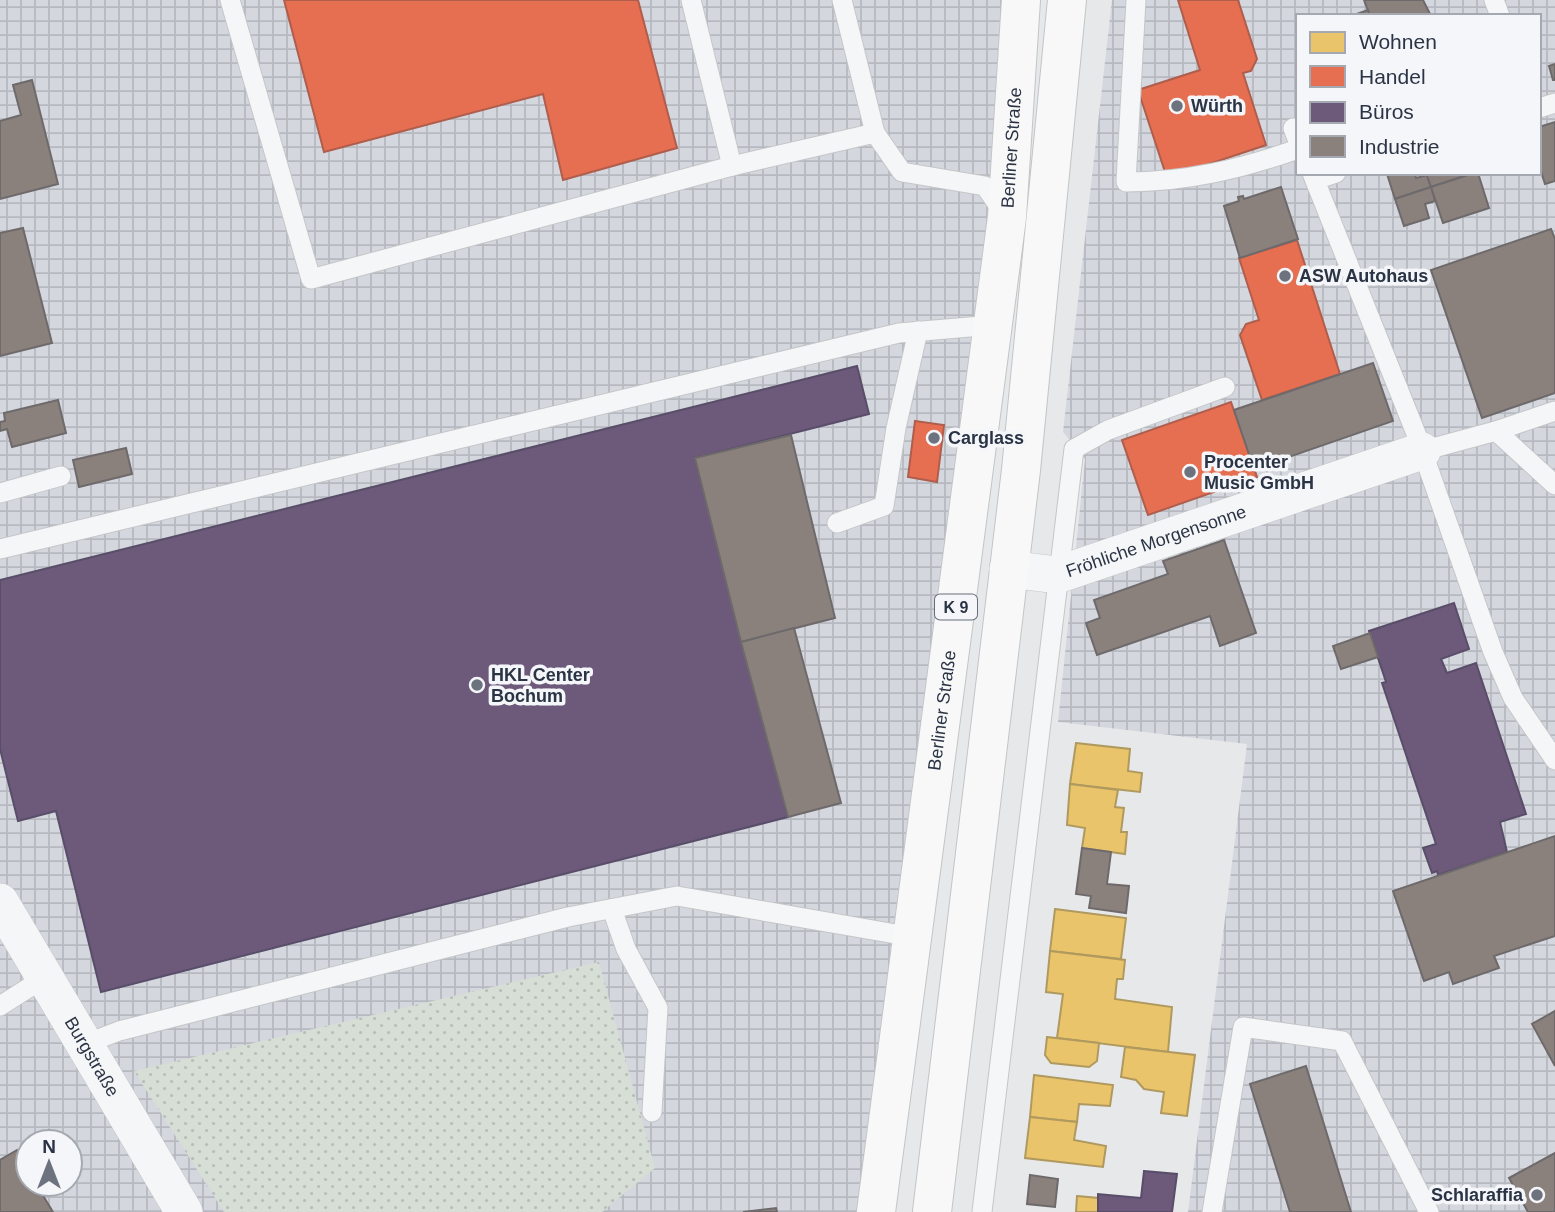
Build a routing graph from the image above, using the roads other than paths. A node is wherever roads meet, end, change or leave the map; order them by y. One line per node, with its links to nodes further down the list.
1 (230, 0): 9 (lane)
2 (691, 0): 9 (lane)
3 (842, 0): 7 (lane)
4 (1021, 0): 11 (main road, Berliner Straße / K 9)
5 (1068, 0): 23 (main road, K 9)
6 (1136, 0): 8 (lane)
7 (875, 133): 9 (lane); 11 (lane)
8 (1295, 142)
9 (732, 166)
10 (1314, 177): 17 (lane)
11 (1007, 217): 12 (main road, Berliner Straße / K 9)
12 (993, 325): 13 (lane); 28 (main road, Berliner Straße / K 9)
13 (918, 331): 21 (lane); 22 (lane)
14 (1225, 387): 24 (lane)
15 (1555, 411): 16 (lane, Fröhliche Morgensonne)
16 (1496, 431): 17 (lane, Fröhliche Morgensonne); 19 (lane)
17 (1422, 451): 24 (street, Fröhliche Morgensonne); 25 (lane)
18 (61, 476): 20 (lane)
19 (1555, 485)
20 (0, 493)
21 (837, 523)
22 (0, 549)
23 (1008, 569): 24 (street, Fröhliche Morgensonne); 35 (main road, K 9)
24 (1057, 575): 36 (lane)
25 (1555, 760)
26 (0, 902): 29 (street, Burgstraße)
27 (612, 909): 28 (lane); 31 (lane); 32 (lane)
28 (913, 937): 34 (main road, Berliner Straße / K 9)
29 (44, 978): 30 (lane); 31 (street, Burgstraße)
30 (0, 1006)
31 (83, 1045): 33 (street, Burgstraße)
32 (652, 1111)
33 (184, 1212)
34 (876, 1212)
35 (932, 1212)
36 (982, 1212)
37 (1212, 1212): 38 (lane)
38 (1429, 1212)

